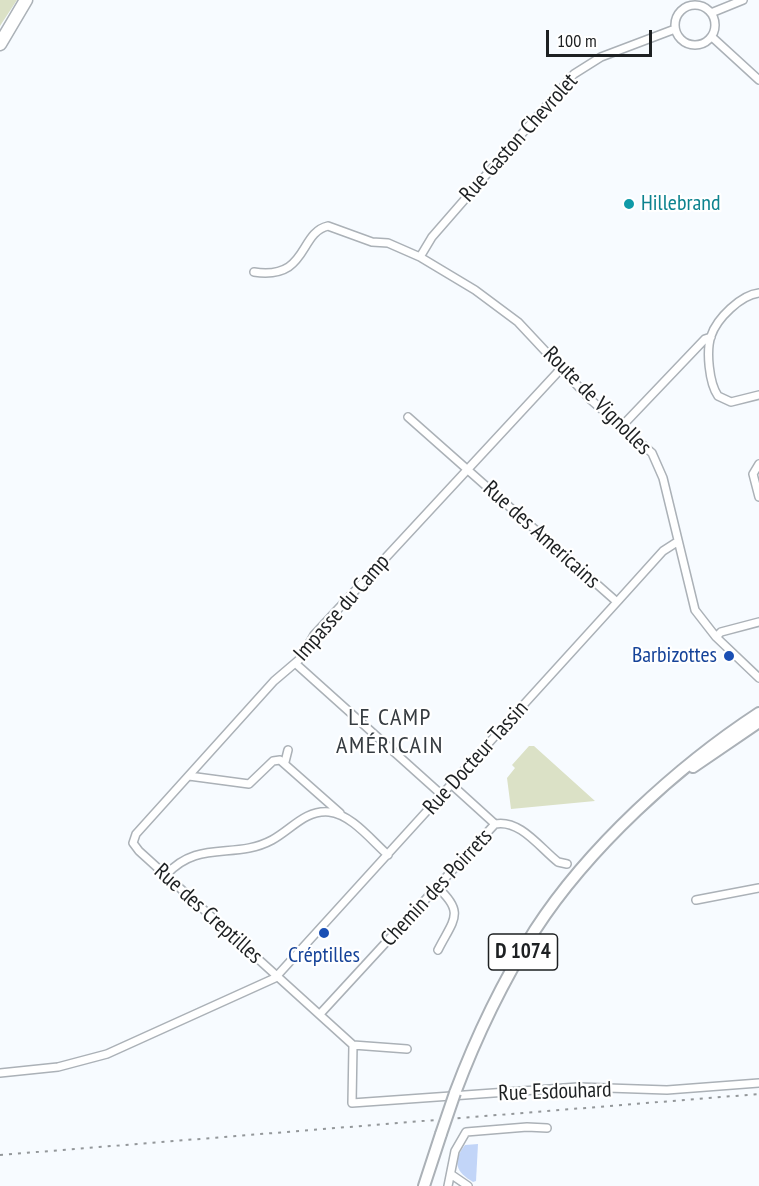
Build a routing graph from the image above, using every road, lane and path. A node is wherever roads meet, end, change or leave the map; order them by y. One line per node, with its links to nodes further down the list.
1 (26, 0): 8 (highway)
2 (678, 0): 4 (street)
3 (743, 0): 5 (street)
4 (684, 8): 5 (street); 6 (street)
5 (711, 14): 7 (street)
6 (675, 29): 7 (street); 10 (street, Rue Gaston Chevrolet)
7 (712, 37): 9 (street)
8 (0, 44)
9 (759, 80)
10 (422, 258): 11 (street, Route de Vignolles); 14 (street, Route de Vignolles)
11 (254, 272)
12 (759, 292): 13 (street)
13 (711, 337): 15 (street); 17 (street)
14 (560, 367): 17 (street, Route de Vignolles); 19 (street, Impasse du Camp)
15 (759, 395)
16 (408, 417): 19 (street, Rue des Americains)
17 (622, 426): 21 (street, Route de Vignolles)
18 (759, 464): 20 (street)
19 (466, 468): 22 (street, Rue des Americains); 25 (street, Impasse du Camp)
20 (759, 497)
21 (677, 542): 22 (street, Rue Docteur Tassin); 24 (street, Route de Vignolles)
22 (617, 602): 33 (street, Rue Docteur Tassin)
23 (759, 622): 24 (street)
24 (716, 637): 26 (street, Route de Vignolles)
25 (295, 663): 31 (street, Impasse du Camp); 34 (street)
26 (759, 678)
27 (759, 713): 32 (main road, D 1074)
28 (759, 722): 32 (main road, D 1074)
29 (288, 750): 30 (street)
30 (285, 762): 31 (street); 35 (street)
31 (189, 776): 37 (street, Impasse du Camp)
32 (667, 784): 53 (main road, D 1074, bridge)
33 (452, 785): 34 (street, Rue Docteur Tassin); 36 (street)
34 (442, 795): 38 (street, Rue Docteur Tassin)
35 (344, 817): 38 (street); 40 (street)
36 (495, 824): 39 (street, Chemin des Poirrets); 41 (street, Chemin des Poirrets)
37 (139, 851): 40 (street, Rue des Creptilles)
38 (388, 855): 45 (street, Rue Docteur Tassin)
39 (567, 864)
40 (166, 875): 45 (street, Rue des Creptilles)
41 (437, 887): 44 (street); 46 (street, Chemin des Poirrets)
42 (759, 888): 43 (street)
43 (696, 900)
44 (438, 950)
45 (277, 976): 46 (street); 49 (street, Rue Docteur Tassin)
46 (320, 1014): 47 (street)
47 (353, 1045): 48 (street); 50 (street, Rue Esdouhard)
48 (407, 1048)
49 (0, 1073)
50 (759, 1083)
51 (547, 1128): 52 (street)
52 (452, 1175): 54 (street); 55 (street)
53 (424, 1186)
54 (448, 1186)
55 (468, 1186)

